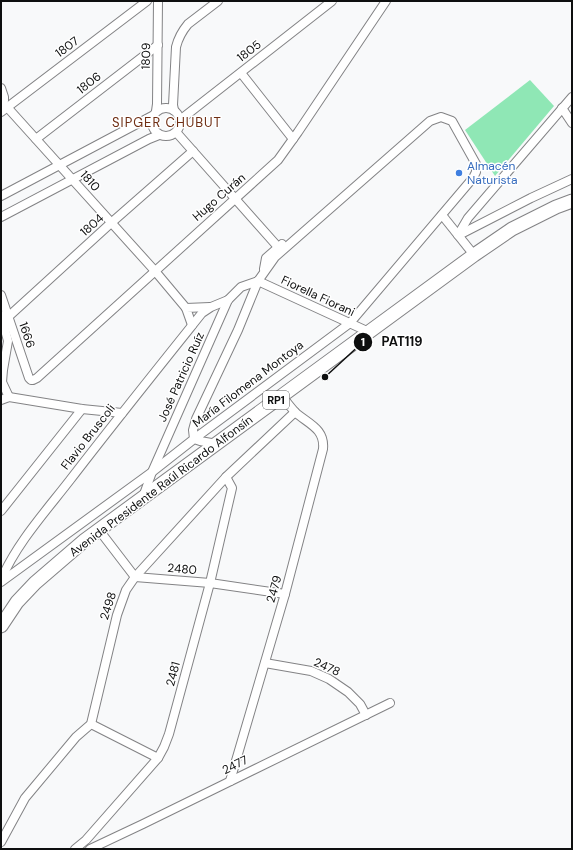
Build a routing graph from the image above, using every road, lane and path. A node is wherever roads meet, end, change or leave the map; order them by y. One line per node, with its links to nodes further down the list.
1 (147, 1): 10 (street, 1807)
2 (158, 1): 6 (street, 1809)
3 (218, 1): 12 (street)
4 (332, 1): 7 (street, 1805)
5 (386, 1): 19 (street, Hugo Curán)
6 (158, 45): 13 (street, 1809); 18 (street, 1806)
7 (241, 73): 14 (street, 1805); 19 (street)
8 (1, 88): 10 (street, 1810)
9 (572, 97): 11 (street)
10 (3, 106): 18 (street, 1810)
11 (562, 108): 15 (street); 30 (street)
12 (174, 110): 13 (street); 14 (street)
13 (154, 114): 17 (street); 21 (street)
14 (180, 120): 16 (street)
15 (572, 123)
16 (176, 132): 17 (street); 20 (street)
17 (159, 135): 23 (street)
18 (36, 139): 21 (street, 1810)
19 (293, 140): 25 (street, Hugo Curán)
20 (193, 151): 25 (street); 29 (street, 1804)
21 (59, 166): 23 (street, 1810); 24 (street)
22 (572, 179): 30 (street)
23 (72, 180): 28 (street); 29 (street, 1810)
24 (1, 196)
25 (236, 199): 32 (street); 34 (street, Hugo Curán)
26 (572, 201): 33 (main road, Avenida Presidente Raúl Ricardo Alfonsín / RP1)
27 (442, 215): 30 (street); 31 (street, María Filomena Montoya); 42 (street, María Filomena Montoya)
28 (1, 217)
29 (111, 223): 34 (street, 1810); 41 (street, 1804)
30 (458, 235): 33 (street)
31 (299, 236): 32 (street); 35 (street)
32 (278, 247): 35 (street)
33 (474, 255): 44 (main road, Avenida Presidente Raúl Ricardo Alfonsín / RP1)
34 (155, 271): 40 (street, 1810); 45 (street, Hugo Curán)
35 (264, 272): 36 (street)
36 (258, 281): 38 (street, José Patricio Ruíz); 42 (street, Fiorella Fiorani); 51 (street)
37 (1, 295): 41 (street, 1666)
38 (228, 300): 39 (street); 53 (street, José Patricio Ruíz)
39 (211, 307): 40 (street); 43 (street, Flavio Bruscoli)
40 (186, 308): 43 (street)
41 (5, 316): 45 (street, 1666); 47 (street)
42 (350, 323): 44 (street, Fiorella Fiorani); 51 (street, María Filomena Montoya)
43 (192, 325): 49 (street, Flavio Bruscoli)
44 (369, 332): 46 (main road, Avenida Presidente Raúl Ricardo Alfonsín / RP1)
45 (33, 380)
46 (282, 396): 50 (street, 2479); 52 (main road, Avenida Presidente Raúl Ricardo Alfonsín / RP1)
47 (5, 398): 48 (street)
48 (82, 409): 49 (street); 56 (street, Flavio Bruscoli)
49 (122, 412): 59 (street, Flavio Bruscoli)
50 (295, 412): 54 (street, 2498); 61 (street, 2479)
51 (194, 439): 52 (street); 53 (street, María Filomena Montoya)
52 (217, 444): 55 (main road, Avenida Presidente Raúl Ricardo Alfonsín / RP1)
53 (152, 472): 55 (street, José Patricio Ruíz); 59 (street, María Filomena Montoya)
54 (226, 477): 58 (street, 2498); 60 (street, 2481)
55 (142, 498): 57 (main road, Avenida Presidente Raúl Ricardo Alfonsín / RP1)
56 (1, 511)
57 (99, 530): 58 (street); 62 (main road, Avenida Presidente Raúl Ricardo Alfonsín / RP1)
58 (135, 577): 60 (street, 2480); 66 (street, 2498)
59 (1, 581)
60 (210, 583): 61 (street, 2480); 67 (street, 2481)
61 (286, 594): 63 (street, 2479)
62 (1, 626)
63 (265, 663): 65 (street, 2478); 68 (street, 2479)
64 (390, 704): 65 (street, 2477)
65 (366, 715): 68 (street, 2477)
66 (91, 724): 67 (street); 69 (street)
67 (158, 758): 70 (street, 2481)
68 (230, 781): 71 (street, 2477)
69 (1, 842)
70 (75, 849)
71 (90, 849)

